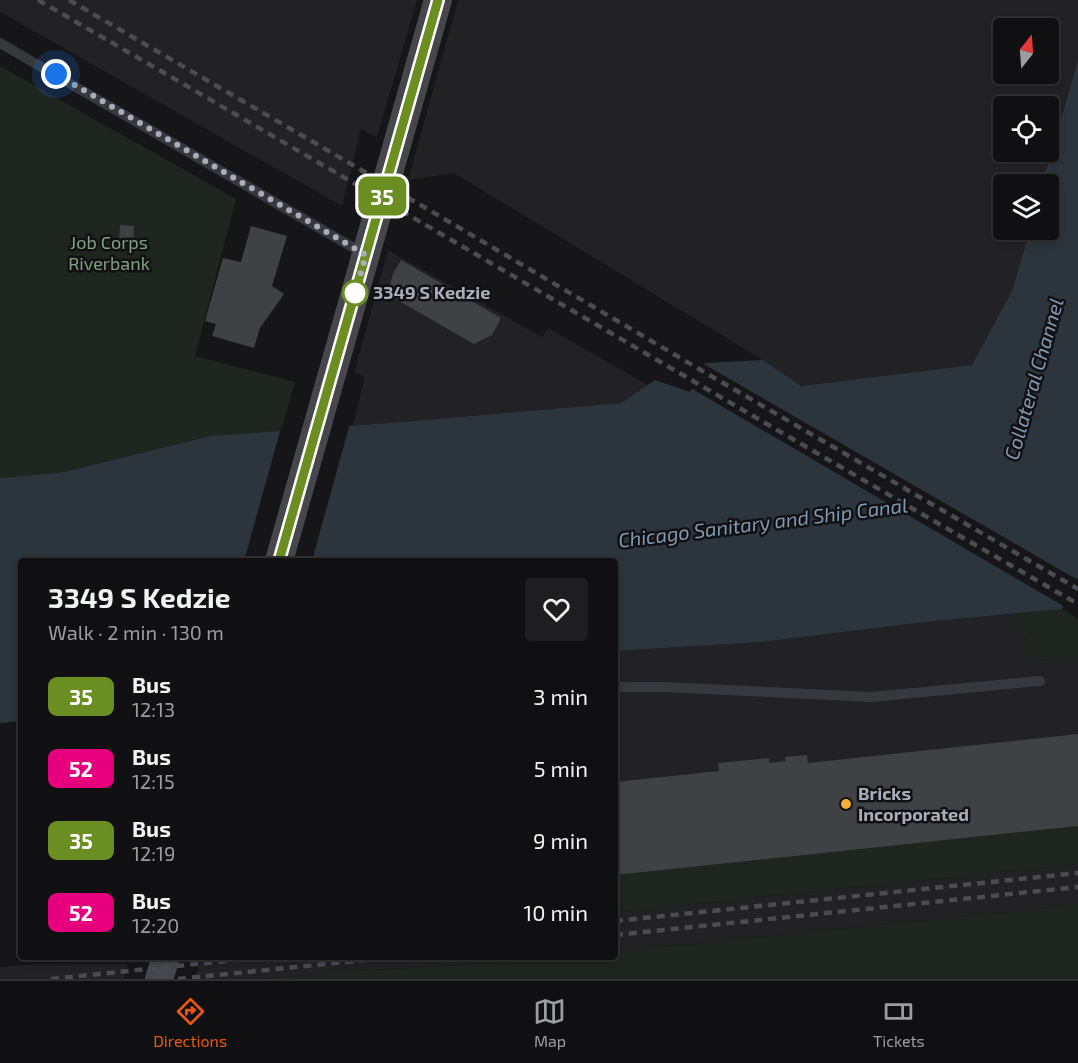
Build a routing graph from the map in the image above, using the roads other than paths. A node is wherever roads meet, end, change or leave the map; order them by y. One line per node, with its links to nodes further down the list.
1 (438, 0): 3 (main road)
2 (0, 43): 3 (lane)
3 (366, 255): 4 (main road)
4 (280, 558)
5 (1040, 681): 6 (lane)
6 (618, 687)
7 (165, 960): 8 (main road)
8 (159, 979)

